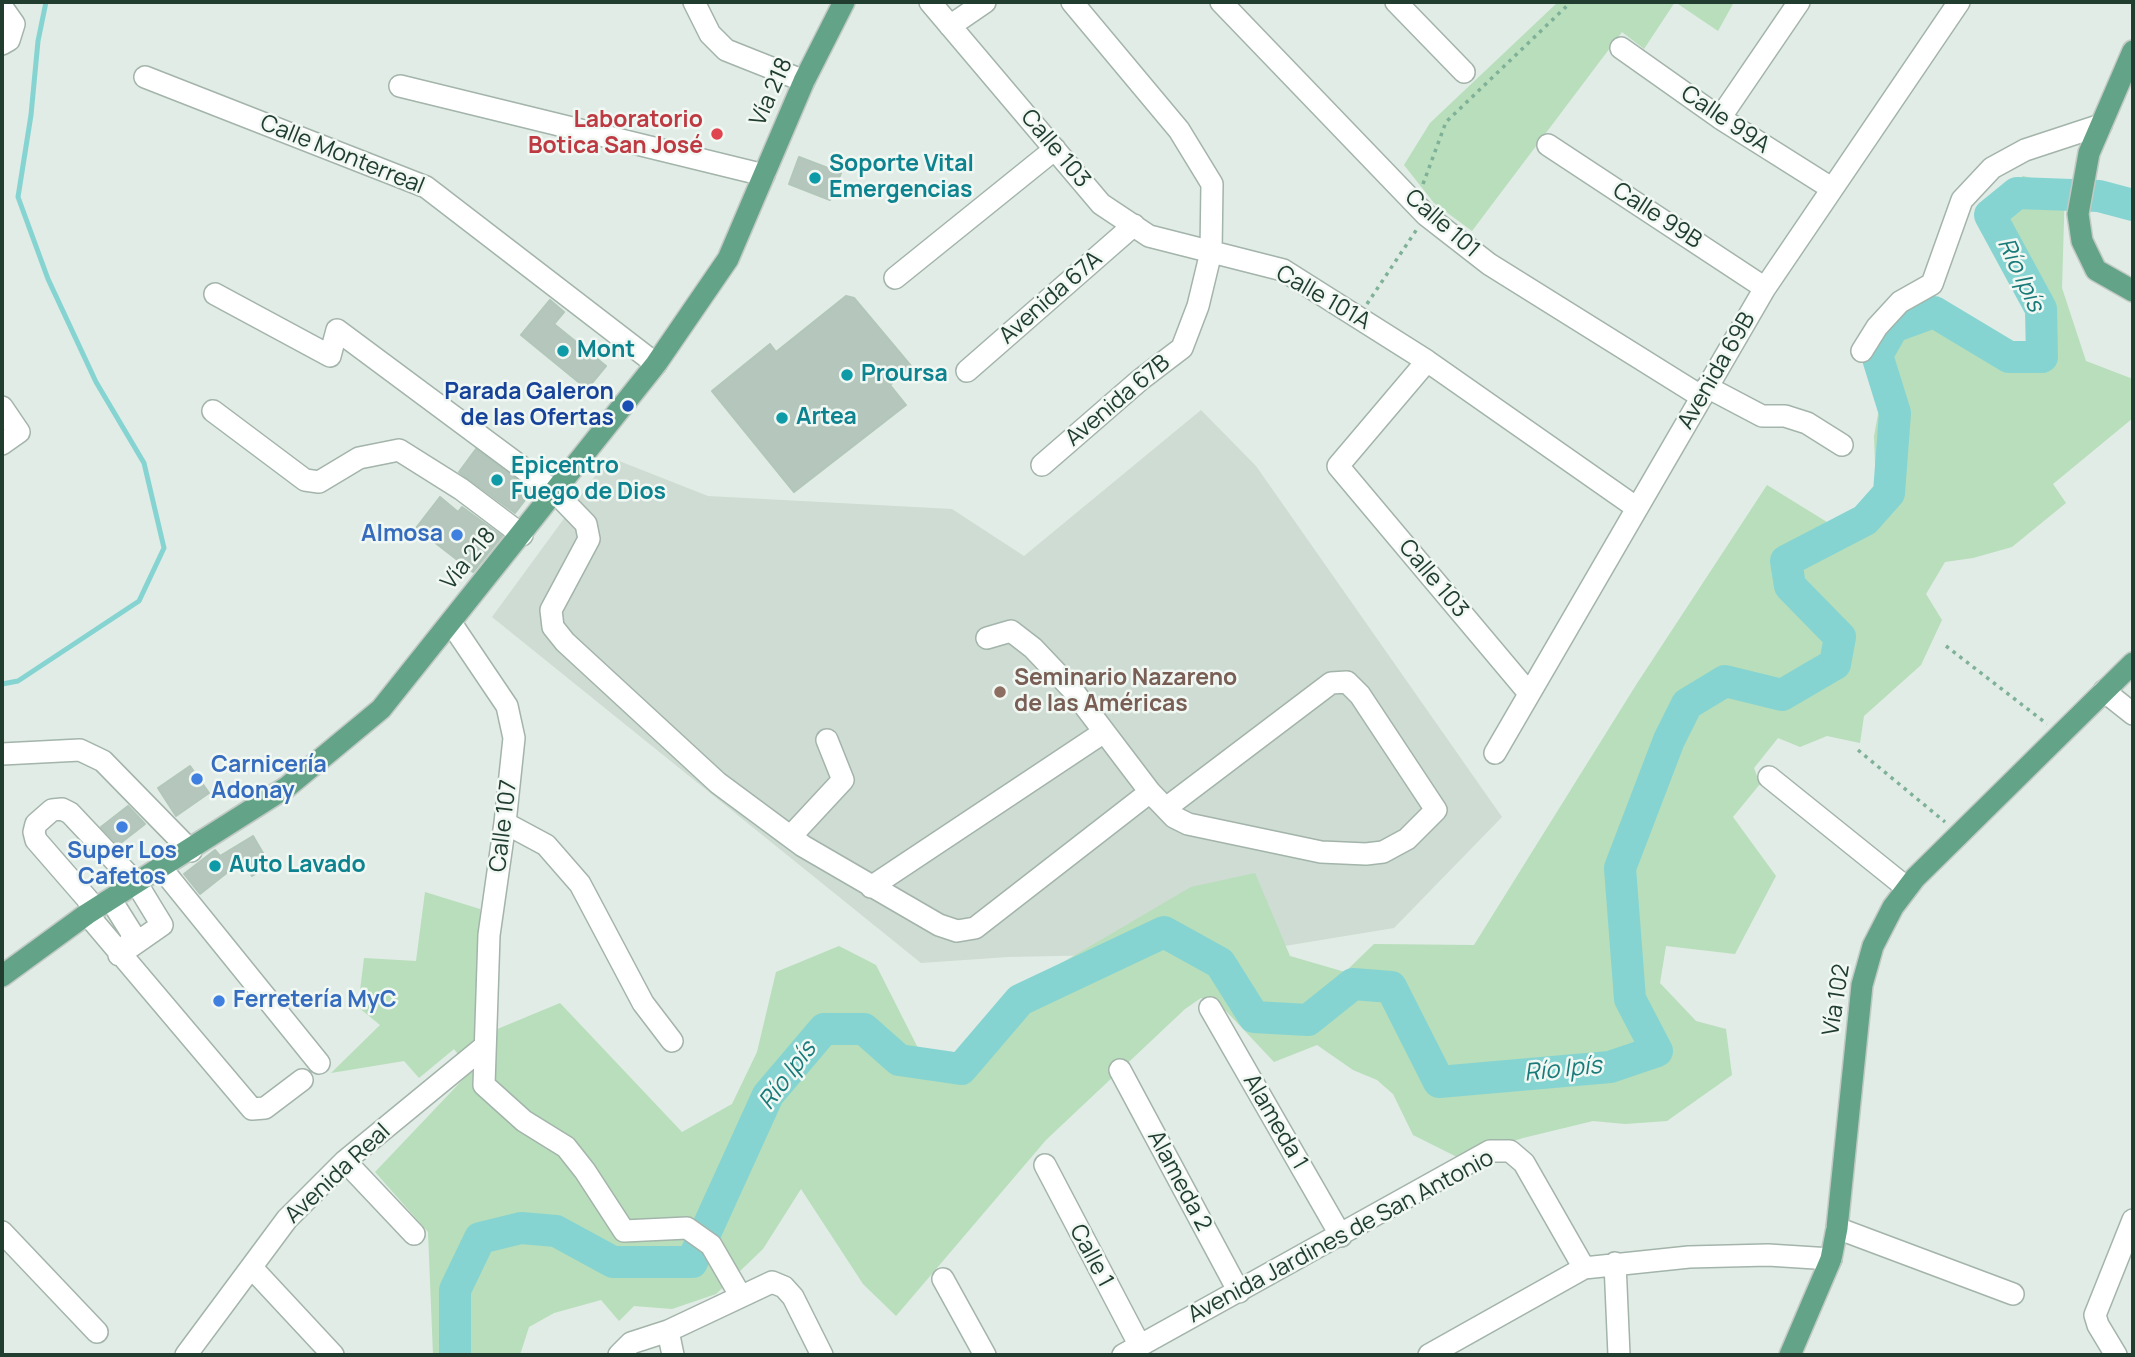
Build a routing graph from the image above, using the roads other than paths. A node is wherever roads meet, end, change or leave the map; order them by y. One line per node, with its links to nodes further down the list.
1 (694, 2): 17 (street)
2 (844, 2): 17 (main road, Vía 218)
3 (930, 2): 11 (street, Calle 103)
4 (985, 2): 11 (street)
5 (1072, 2): 26 (street)
6 (1221, 2): 35 (street, Calle 101)
7 (1396, 2): 15 (street)
8 (1799, 2): 19 (street)
9 (1959, 2): 24 (street, Avenida 69B)
10 (2, 8): 12 (street)
11 (950, 26): 22 (street, Calle 103)
12 (2, 44)
13 (1622, 48): 19 (street, Calle 99A)
14 (2133, 51): 20 (main road)
15 (1464, 72)
16 (145, 77): 33 (street, Calle Monterreal)
17 (804, 81): 23 (main road, Vía 218)
18 (400, 86): 23 (street)
19 (1720, 118): 24 (street, Calle 99A)
20 (2101, 125): 29 (main road); 31 (street)
21 (1548, 145): 28 (street, Calle 99B)
22 (1055, 149): 25 (street, Calle 103); 27 (street)
23 (764, 175): 33 (main road, Vía 218)
24 (1831, 188): 28 (street, Avenida 69B)
25 (1134, 225): 26 (street, Calle 103); 34 (street, Avenida 67A)
26 (1211, 252): 32 (street, Calle 101A); 40 (street, Avenida 67B)
27 (895, 278)
28 (1765, 288): 35 (street, Avenida 69B)
29 (2133, 291)
30 (215, 294): 41 (street)
31 (1862, 351)
32 (1427, 361): 42 (street, Calle 101A); 47 (street, Calle 103)
33 (656, 364): 41 (main road, Vía 218)
34 (967, 371)
35 (1704, 392): 39 (street, Calle 101); 42 (street, Avenida 69B)
36 (2, 407): 38 (street)
37 (213, 411): 43 (street)
38 (10, 438)
39 (1842, 445)
40 (1042, 465)
41 (555, 492): 43 (main road, Vía 218); 58 (street)
42 (1637, 508): 47 (street, Avenida 69B)
43 (522, 535): 44 (main road, Vía 218)
44 (451, 623): 57 (street, Calle 107); 59 (main road, Vía 218)
45 (987, 638): 50 (street)
46 (2133, 663): 48 (main road, Vía 102)
47 (1528, 691): 52 (street, Avenida 69B)
48 (2104, 691): 49 (street); 63 (main road, Vía 102)
49 (2133, 714)
50 (1104, 732): 55 (street); 62 (street)
51 (827, 740): 58 (street)
52 (1495, 753)
53 (2, 754): 59 (street)
54 (1769, 776): 63 (street)
55 (1150, 792): 56 (street); 62 (street)
56 (1166, 808): 56 (street)
57 (505, 823): 68 (street); 69 (street, Calle 107)
58 (791, 836): 62 (street)
59 (191, 851): 60 (main road, Vía 218)
60 (162, 869): 61 (main road, Vía 218); 70 (street)
61 (137, 884): 64 (main road, Vía 218); 64 (street); 65 (street)
62 (871, 887)
63 (1908, 888): 76 (main road, Vía 102)
64 (98, 908): 65 (street); 66 (main road, Vía 218)
65 (123, 952): 72 (street)
66 (2, 976)
67 (1210, 1008): 79 (street, Alameda 1)
68 (672, 1041)
69 (485, 1046): 73 (street, Avenida Real); 87 (street, Calle 107)
70 (319, 1063)
71 (1120, 1070): 85 (street, Alameda 2)
72 (302, 1080)
73 (345, 1161): 78 (street); 82 (street, Avenida Real)
74 (1045, 1166): 90 (street, Calle 1)
75 (2133, 1220): 100 (street)
76 (1837, 1228): 80 (main road, Vía 102); 86 (street)
77 (2, 1232): 89 (street)
78 (414, 1234)
79 (1341, 1236): 83 (street, Avenida Jardines de San Antonio); 85 (street, Avenida Jardines de San Antonio)
80 (1830, 1259): 81 (street); 99 (main road, Vía 102)
81 (1615, 1263): 83 (street); 98 (street)
82 (252, 1268): 91 (street, Avenida Real); 92 (street)
83 (1584, 1268): 97 (street)
84 (943, 1279): 96 (street)
85 (1239, 1292): 90 (street, Avenida Jardines de San Antonio)
86 (2014, 1294)
87 (740, 1295): 88 (street); 95 (street)
88 (667, 1331): 93 (street); 94 (street)
89 (97, 1332)
90 (1131, 1351)
91 (186, 1355)
92 (333, 1355)
93 (619, 1355)
94 (673, 1355)
95 (822, 1355)
96 (985, 1355)
97 (1429, 1355)
98 (1619, 1355)
99 (1790, 1355)
100 (2116, 1355)

